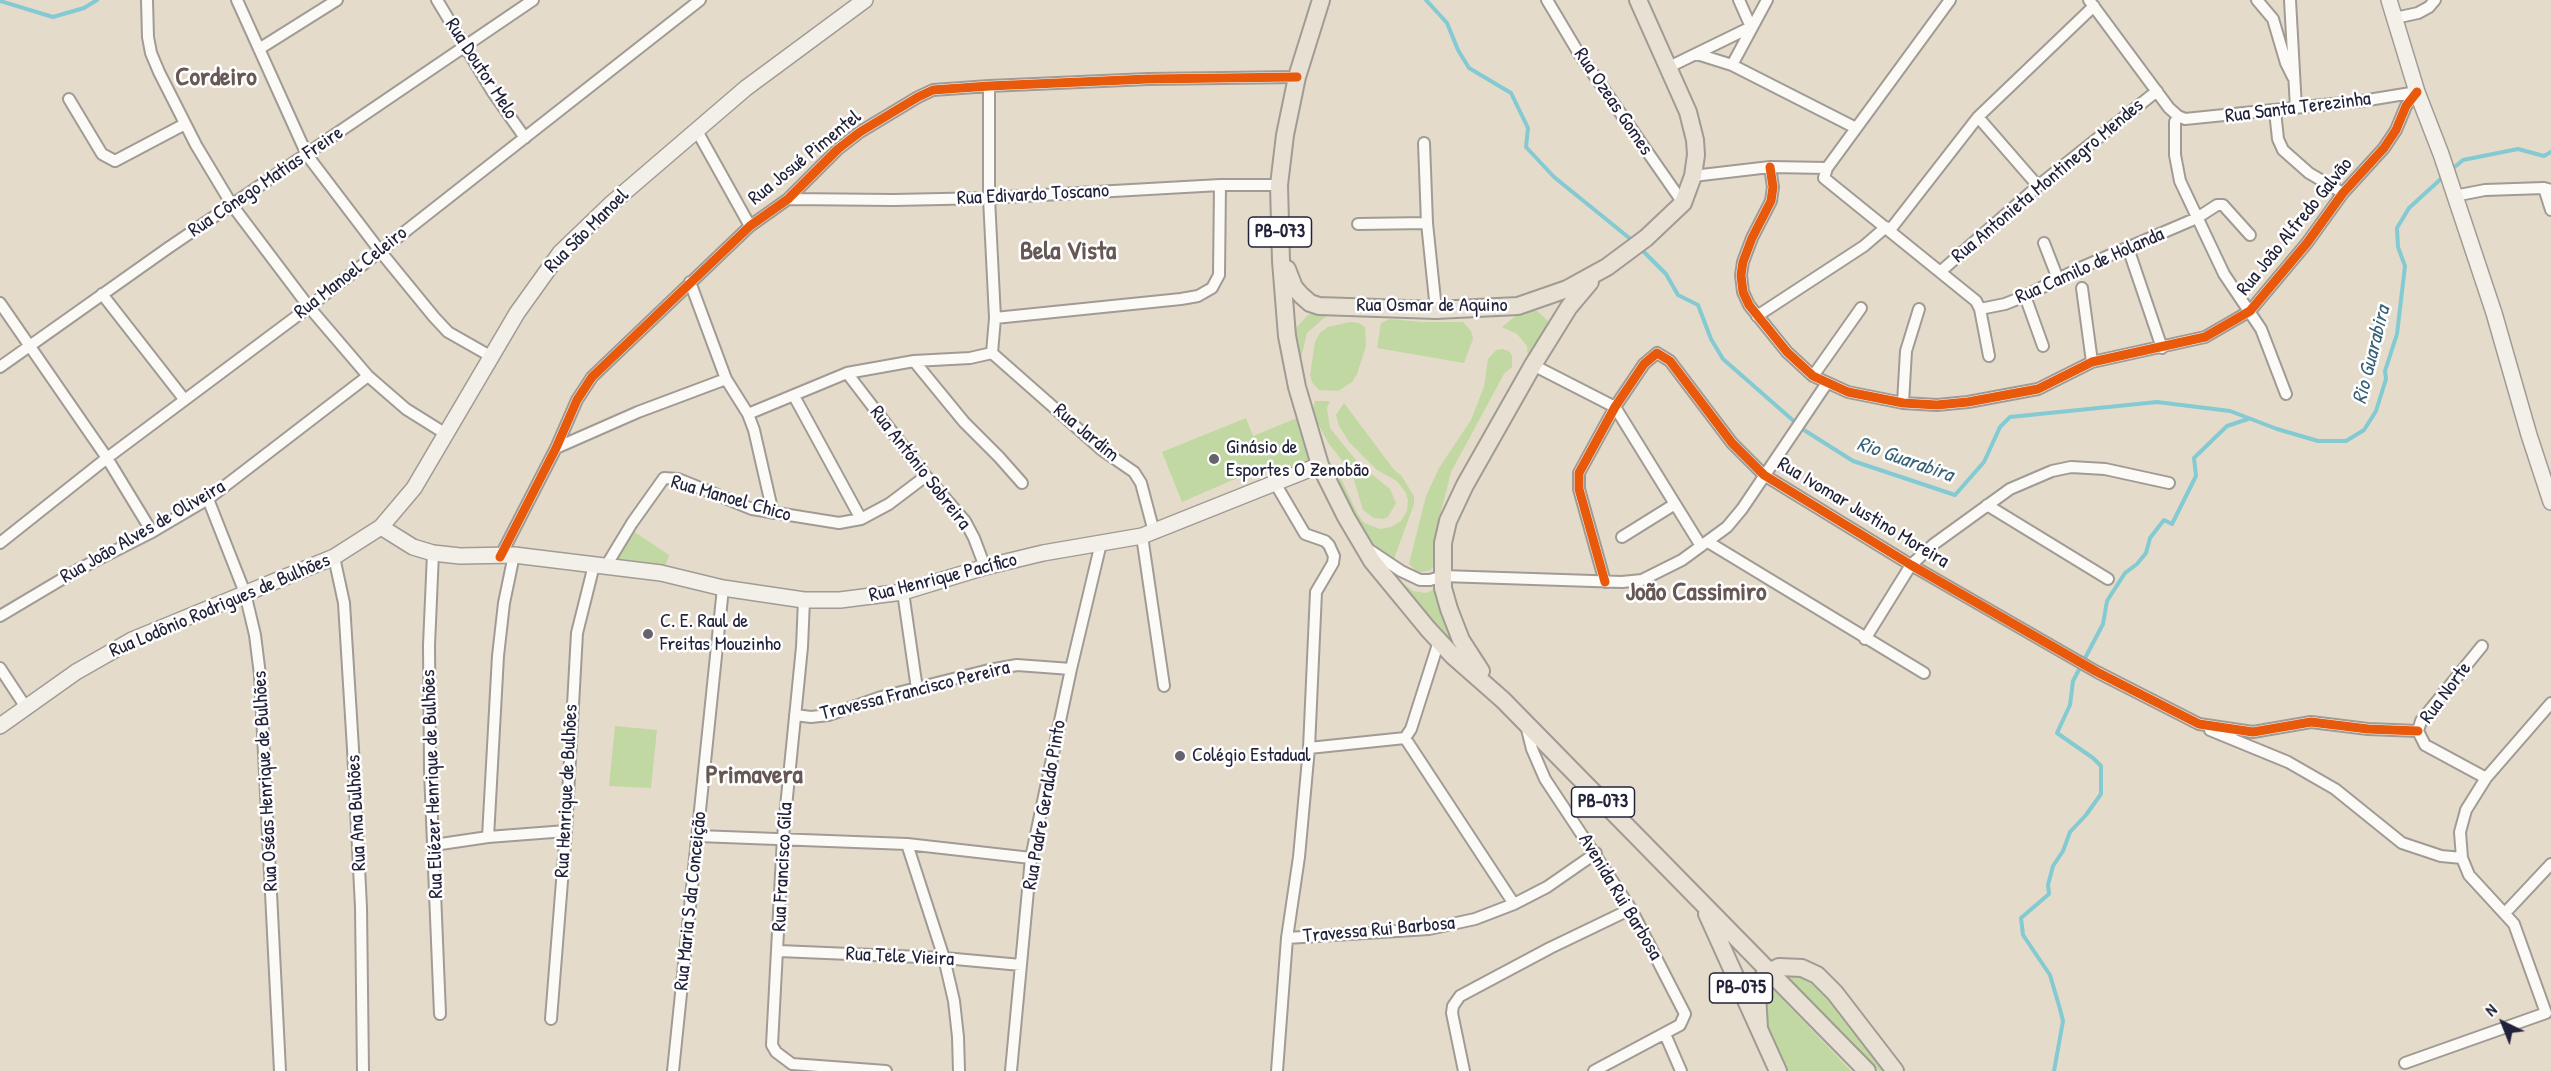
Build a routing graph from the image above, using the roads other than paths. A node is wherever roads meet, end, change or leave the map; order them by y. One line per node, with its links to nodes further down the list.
1 (147, 0): 36 (street)
2 (237, 0): 22 (street)
3 (337, 0): 22 (street)
4 (437, 0): 21 (street, Rua Doutor Melo)
5 (533, 0): 21 (street, Rua Cônego Matias Freire)
6 (700, 0): 39 (street, Rua Manoel Celeiro)
7 (865, 0): 38 (main road, Rua São Manoel)
8 (1321, 0): 26 (main road, PB-073)
9 (1547, 0): 53 (street, Rua Ozeas Gomes)
10 (1638, 0): 25 (main road, Rua Osmar de Aquino / PB-073)
11 (1739, 0): 20 (street)
12 (1767, 0): 20 (street)
13 (1950, 0): 37 (street)
14 (2257, 0): 27 (street)
15 (2290, 0): 27 (street)
16 (2389, 0): 19 (main road)
17 (2435, 0): 19 (street)
18 (2092, 3): 29 (street); 35 (street)
19 (2395, 18): 30 (main road)
20 (1751, 27): 23 (street); 24 (street)
21 (464, 46): 39 (street, Rua Doutor Melo); 41 (street, Rua Cônego Matias Freire)
22 (258, 49): 41 (street)
23 (1697, 54): 24 (street); 25 (street)
24 (1732, 65): 37 (street)
25 (1669, 67): 44 (main road, Rua Osmar de Aquino / PB-073)
26 (1297, 77): 28 (street, Rua Josué Pimentel); 46 (main road, PB-073)
27 (2294, 79): 32 (street)
28 (989, 86): 51 (street, Rua Josué Pimentel); 52 (street)
29 (2157, 91): 34 (street); 47 (street, Rua Antonieta Montinegro Mendes)
30 (2417, 92): 32 (street, Rua Santa Terezinha); 49 (main road); 50 (street, Rua João Alfredo Galvão)
31 (69, 99): 36 (street)
32 (2296, 108): 33 (street, Rua Santa Terezinha)
33 (2275, 111): 34 (street, Rua Santa Terezinha); 50 (street)
34 (2178, 116): 56 (street)
35 (1978, 117): 47 (street); 60 (street)
36 (185, 124): 54 (street)
37 (1856, 128): 43 (street)
38 (697, 131): 59 (street); 89 (main road, Rua São Manoel)
39 (525, 138): 64 (street, Rua Manoel Celeiro)
40 (1424, 143): 57 (street)
41 (307, 155): 54 (street, Rua Cônego Matias Freire); 64 (street)
42 (1770, 167): 43 (street); 44 (street); 81 (street, Rua João Alfredo Galvão)
43 (1825, 171): 60 (street)
44 (1693, 176): 53 (main road, Rua Osmar de Aquino / PB-073)
45 (1220, 184): 46 (street, Rua Edivardo Toscano); 52 (street, Rua Edivardo Toscano); 82 (street)
46 (1279, 186): 65 (main road, PB-073)
47 (2038, 186): 67 (street, Rua Antonieta Montinegro Mendes)
48 (2547, 189): 49 (street); 55 (street)
49 (2453, 192): 115 (main road)
50 (2343, 193): 80 (street, Rua João Alfredo Galvão)
51 (788, 198): 52 (street, Rua Edivardo Toscano); 59 (street, Rua Josué Pimentel)
52 (989, 198): 82 (street)
53 (1683, 203): 66 (main road, Rua Osmar de Aquino / PB-073)
54 (232, 205): 71 (street, Rua Cônego Matias Freire); 75 (street)
55 (2551, 210)
56 (2197, 218): 61 (street, Rua Camilo de Holanda); 63 (street, Rua Camilo de Holanda); 80 (street)
57 (1427, 223): 58 (street); 79 (street)
58 (1358, 224)
59 (750, 226): 69 (street, Rua Josué Pimentel)
60 (1888, 229): 67 (street); 81 (street)
61 (2250, 236)
62 (2044, 243): 68 (street)
63 (2128, 248): 68 (street, Rua Camilo de Holanda); 86 (street)
64 (380, 251): 75 (street, Rua Manoel Celeiro); 89 (street)
65 (1281, 251): 79 (main road, Rua Osmar de Aquino); 108 (main road, PB-073)
66 (1607, 267): 73 (main road, Rua Osmar de Aquino); 83 (main road, Rua Osmar de Aquino / PB-073)
67 (1940, 272): 78 (street)
68 (2058, 279): 72 (street, Rua Camilo de Holanda)
69 (690, 282): 97 (street); 106 (street, Rua Josué Pimentel)
70 (2082, 288): 91 (street)
71 (102, 294): 84 (street, Rua Cônego Matias Freire); 101 (street)
72 (2025, 296): 78 (street, Rua Camilo de Holanda); 85 (street)
73 (1542, 299): 79 (main road, Rua Osmar de Aquino); 83 (main road)
74 (0, 303): 84 (street)
75 (309, 306): 95 (street); 101 (street, Rua Manoel Celeiro)
76 (1862, 308): 96 (street)
77 (1919, 309): 102 (street)
78 (1980, 309): 88 (street)
79 (1436, 310)
80 (2250, 311): 86 (street, Rua João Alfredo Galvão); 99 (street)
81 (1757, 316): 96 (street, Rua João Alfredo Galvão)
82 (995, 318): 87 (street)
83 (1558, 323): 92 (main road, Rua Osmar de Aquino / PB-073)
84 (28, 345): 93 (street, Rua Cônego Matias Freire); 107 (street)
85 (2043, 346)
86 (2162, 348): 91 (street, Rua João Alfredo Galvão)
87 (992, 353): 90 (street); 122 (street, Rua Jardim)
88 (1989, 356)
89 (492, 357): 105 (main road, Rua São Manoel)
90 (914, 362): 94 (street); 111 (street)
91 (2092, 362): 102 (street, Rua João Alfredo Galvão)
92 (1533, 365): 103 (street); 134 (main road, Rua Osmar de Aquino / PB-073)
93 (0, 367)
94 (847, 373): 100 (street); 110 (street, Rua António Sobreira)
95 (368, 376): 105 (street); 114 (street, Rua João Alves de Oliveira)
96 (1814, 376): 98 (street, Rua João Alfredo Galvão)
97 (726, 379): 104 (street); 106 (street)
98 (1827, 383): 102 (street, Rua João Alfredo Galvão); 109 (street)
99 (2286, 394)
100 (794, 396): 104 (street); 119 (street)
101 (184, 399): 107 (street, Rua Manoel Celeiro)
102 (1903, 403)
103 (1615, 407): 109 (street, Rua Ivomar Justino Moreira); 116 (street); 136 (street)
104 (748, 414): 118 (street)
105 (446, 434): 120 (main road, Rua São Manoel)
106 (556, 448): 129 (street, Rua Josué Pimentel)
107 (107, 458): 121 (street); 124 (street, Rua Manoel Celeiro)
108 (1320, 465): 112 (main road, Rua Henrique Pacífico); 127 (main road, PB-073)
109 (1764, 475): 126 (street); 131 (street, Rua Ivomar Justino Moreira)
110 (926, 476): 119 (street, Rua Manoel Chico); 133 (street, Rua António Sobreira)
111 (1022, 483)
112 (1275, 483): 122 (main road, Rua Henrique Pacífico); 159 (street)
113 (2169, 483): 117 (street)
114 (208, 499): 121 (street, Rua João Alves de Oliveira); 139 (street, Rua Oséas Henrique de Bulhões)
115 (2551, 502)
116 (1675, 504): 123 (street); 126 (street)
117 (1987, 505): 131 (street); 135 (street)
118 (773, 513): 119 (street, Rua Manoel Chico); 132 (street, Rua Manoel Chico)
119 (861, 519)
120 (381, 527): 128 (main road, Rua Henrique Pacífico); 130 (main road, Rua Lodônio Rodrigues de Bulhões)
121 (152, 532): 141 (street, Rua João Alves de Oliveira)
122 (1148, 534): 125 (main road, Rua Henrique Pacífico); 148 (street, Rua Jardim)
123 (1622, 537)
124 (0, 543)
125 (1101, 543): 133 (main road, Rua Henrique Pacífico); 146 (street, Rua Padre Geraldo Pinto)
126 (1704, 544): 136 (street); 142 (street)
127 (1363, 545): 134 (street); 143 (main road, PB-073)
128 (433, 553): 129 (main road, Rua Henrique Pacífico); 166 (street, Rua Eliézer Henrique de Bulhões)
129 (507, 556): 132 (main road, Rua Henrique Pacífico); 163 (street, Rua Josué Pimentel)
130 (334, 557): 139 (main road, Rua Lodônio Rodrigues de Bulhões); 187 (street, Rua Ana Bulhões)
131 (1911, 565): 142 (street); 155 (street, Rua Ivomar Justino Moreira)
132 (600, 566): 137 (main road, Rua Henrique Pacífico); 161 (street, Rua Henrique de Bulhões)
133 (985, 567): 138 (main road, Rua Henrique Pacífico)
134 (1443, 576): 136 (street); 150 (main road, PB-073)
135 (2109, 579)
136 (1605, 582)
137 (723, 588): 140 (main road, Rua Henrique Pacífico); 162 (street, Rua Maria S da Conceição)
138 (903, 592): 140 (main road, Rua Henrique Pacífico); 149 (street)
139 (245, 593): 152 (main road, Rua Lodônio Rodrigues de Bulhões); 186 (street, Rua Oséas Henrique de Bulhões)
140 (804, 600): 153 (street, Rua Francisco Gila)
141 (0, 616)
142 (1865, 639): 147 (street)
143 (1439, 641): 150 (main road, PB-073); 158 (street)
144 (2482, 646): 157 (street, Rua Norte)
145 (0, 668): 152 (street)
146 (1071, 669): 149 (street, Travessa Francisco Pereira); 168 (street, Rua Padre Geraldo Pinto)
147 (1924, 674)
148 (1164, 686)
149 (917, 689): 153 (street, Travessa Francisco Pereira)
150 (1503, 699): 154 (main road, PB-073)
151 (2551, 704): 160 (street)
152 (27, 709): 156 (main road, Rua Lodônio Rodrigues de Bulhões)
153 (795, 715): 164 (street, Rua Francisco Gila)
154 (1526, 723): 167 (street, Avenida Rui Barbosa); 172 (main road, PB-073)
155 (2199, 724): 157 (street); 169 (street)
156 (0, 726)
157 (2418, 731): 160 (street, Rua Norte)
158 (1405, 738): 159 (street); 171 (street)
159 (1309, 747): 175 (street)
160 (2486, 777): 169 (street)
161 (567, 831): 163 (street); 182 (street, Rua Henrique de Bulhões)
162 (698, 836): 164 (street); 188 (street, Rua Maria S da Conceição)
163 (488, 837): 166 (street)
164 (783, 837): 165 (street); 176 (street, Rua Francisco Gila)
165 (907, 844): 168 (street); 177 (street)
166 (434, 845): 181 (street, Rua Eliézer Henrique de Bulhões)
167 (1596, 853): 171 (street, Travessa Rui Barbosa); 173 (street, Avenida Rui Barbosa)
168 (1031, 858): 178 (street, Rua Padre Geraldo Pinto)
169 (2462, 858): 174 (street)
170 (2551, 864): 174 (street)
171 (1514, 904): 175 (street, Travessa Rui Barbosa)
172 (1703, 905): 179 (main road, PB-073); 183 (main road, PB-075)
173 (1631, 909): 184 (street, Avenida Rui Barbosa); 193 (street)
174 (2505, 914): 180 (street)
175 (1287, 938): 192 (street)
176 (779, 951): 177 (street, Rua Tele Vieira); 189 (street, Rua Francisco Gila)
177 (944, 958): 178 (street, Rua Tele Vieira); 190 (street)
178 (1021, 965): 191 (street, Rua Padre Geraldo Pinto)
179 (1770, 970): 183 (main road); 197 (main road, PB-073); 198 (main road)
180 (2549, 1012): 185 (street)
181 (440, 1014)
182 (551, 1019)
183 (1759, 1028): 196 (main road, PB-075)
184 (1665, 1034): 194 (street); 195 (street)
185 (2405, 1063)
186 (280, 1071)
187 (363, 1071)
188 (673, 1071)
189 (886, 1071)
190 (959, 1071)
191 (1011, 1071)
192 (1277, 1071)
193 (1464, 1071)
194 (1594, 1071)
195 (1681, 1071)
196 (1778, 1071)
197 (1867, 1071)
198 (1895, 1071)

